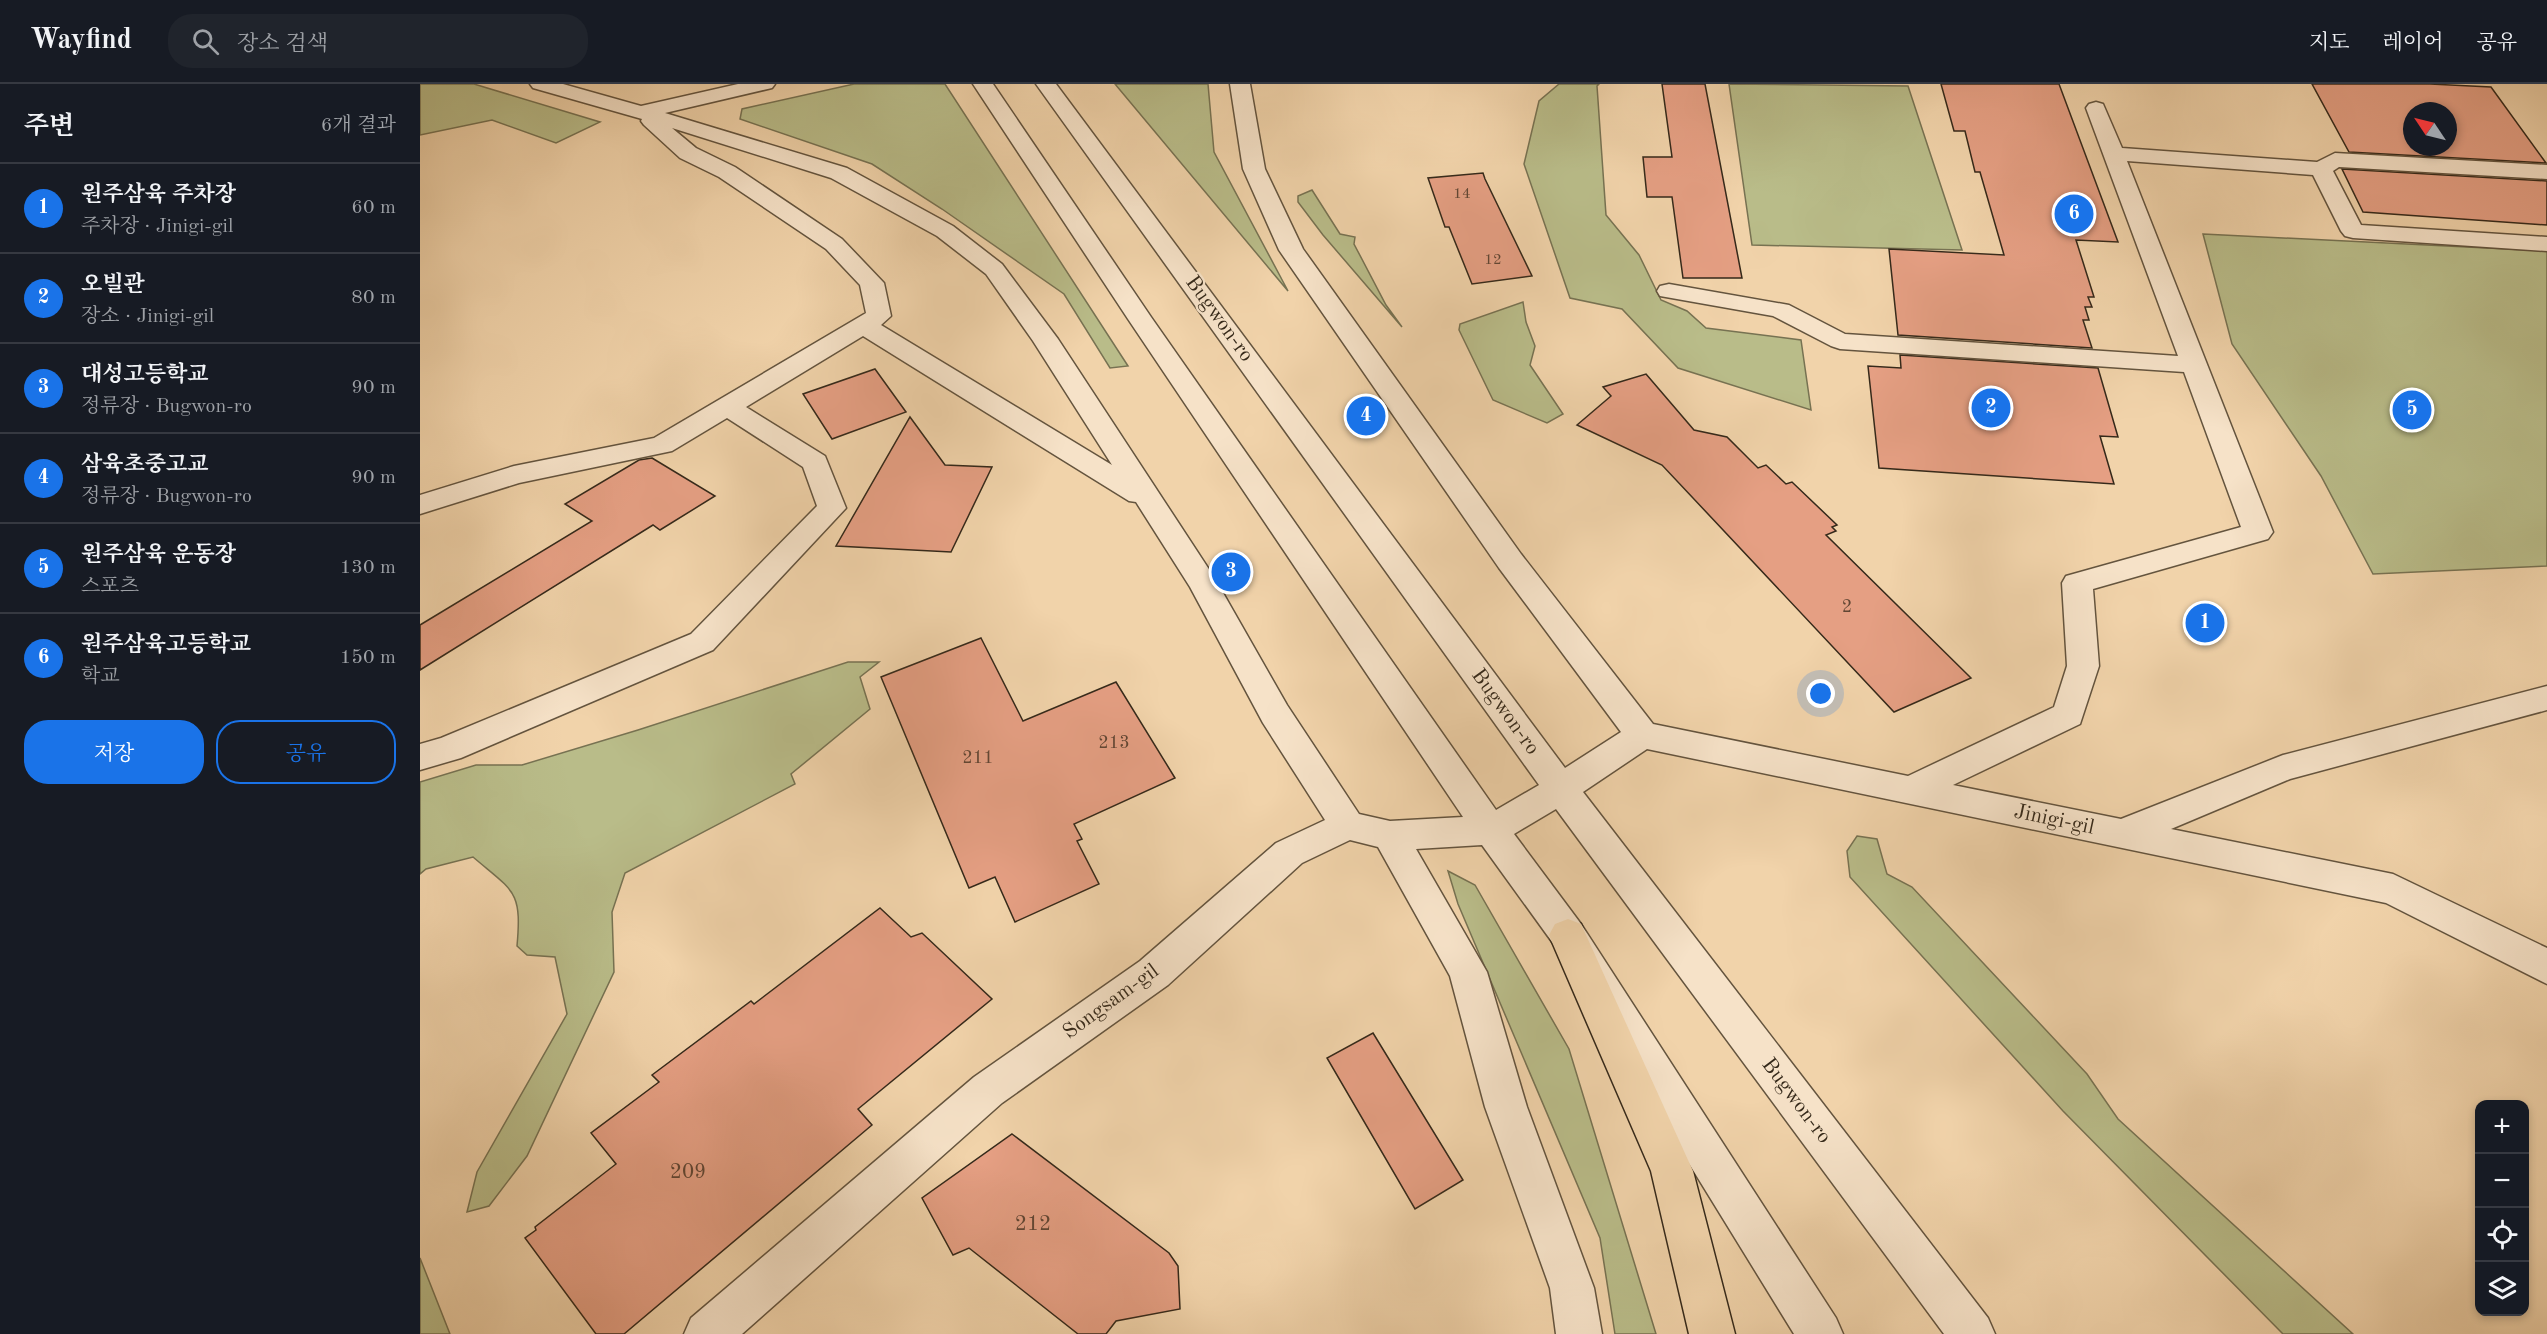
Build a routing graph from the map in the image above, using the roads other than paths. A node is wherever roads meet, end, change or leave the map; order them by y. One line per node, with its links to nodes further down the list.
1 (540, 84): 7 (street)
2 (765, 84): 7 (street)
3 (983, 84): 24 (street)
4 (1046, 84): 21 (street, Bugwon-ro)
5 (1240, 84): 19 (street)
6 (2096, 108): 8 (street)
7 (641, 112): 13 (street); 16 (street)
8 (2114, 154): 9 (street); 14 (street)
9 (2322, 169): 10 (street); 11 (street)
10 (2547, 172)
11 (2547, 244)
12 (1669, 291): 14 (street)
13 (865, 326): 15 (street); 16 (street)
14 (2196, 365): 22 (street)
15 (728, 407): 17 (street); 20 (street)
16 (1146, 498): 23 (street)
17 (420, 505)
18 (2547, 698): 25 (street)
19 (1642, 735): 21 (street); 22 (street, Jinigi-gil)
20 (420, 757)
21 (1561, 789): 24 (street); 33 (street, Bugwon-ro)
22 (1910, 790): 25 (street, Jinigi-gil)
23 (1347, 825): 26 (street); 29 (street, Songsam-gil)
24 (1491, 830): 26 (street); 27 (street)
25 (2121, 834): 28 (street, Jinigi-gil)
26 (1390, 836): 30 (street)
27 (1568, 935): 31 (highway); 32 (street)
28 (2547, 967)
29 (707, 1334)
30 (1579, 1334)
31 (1712, 1334)
32 (1820, 1334)
33 (1972, 1334)

